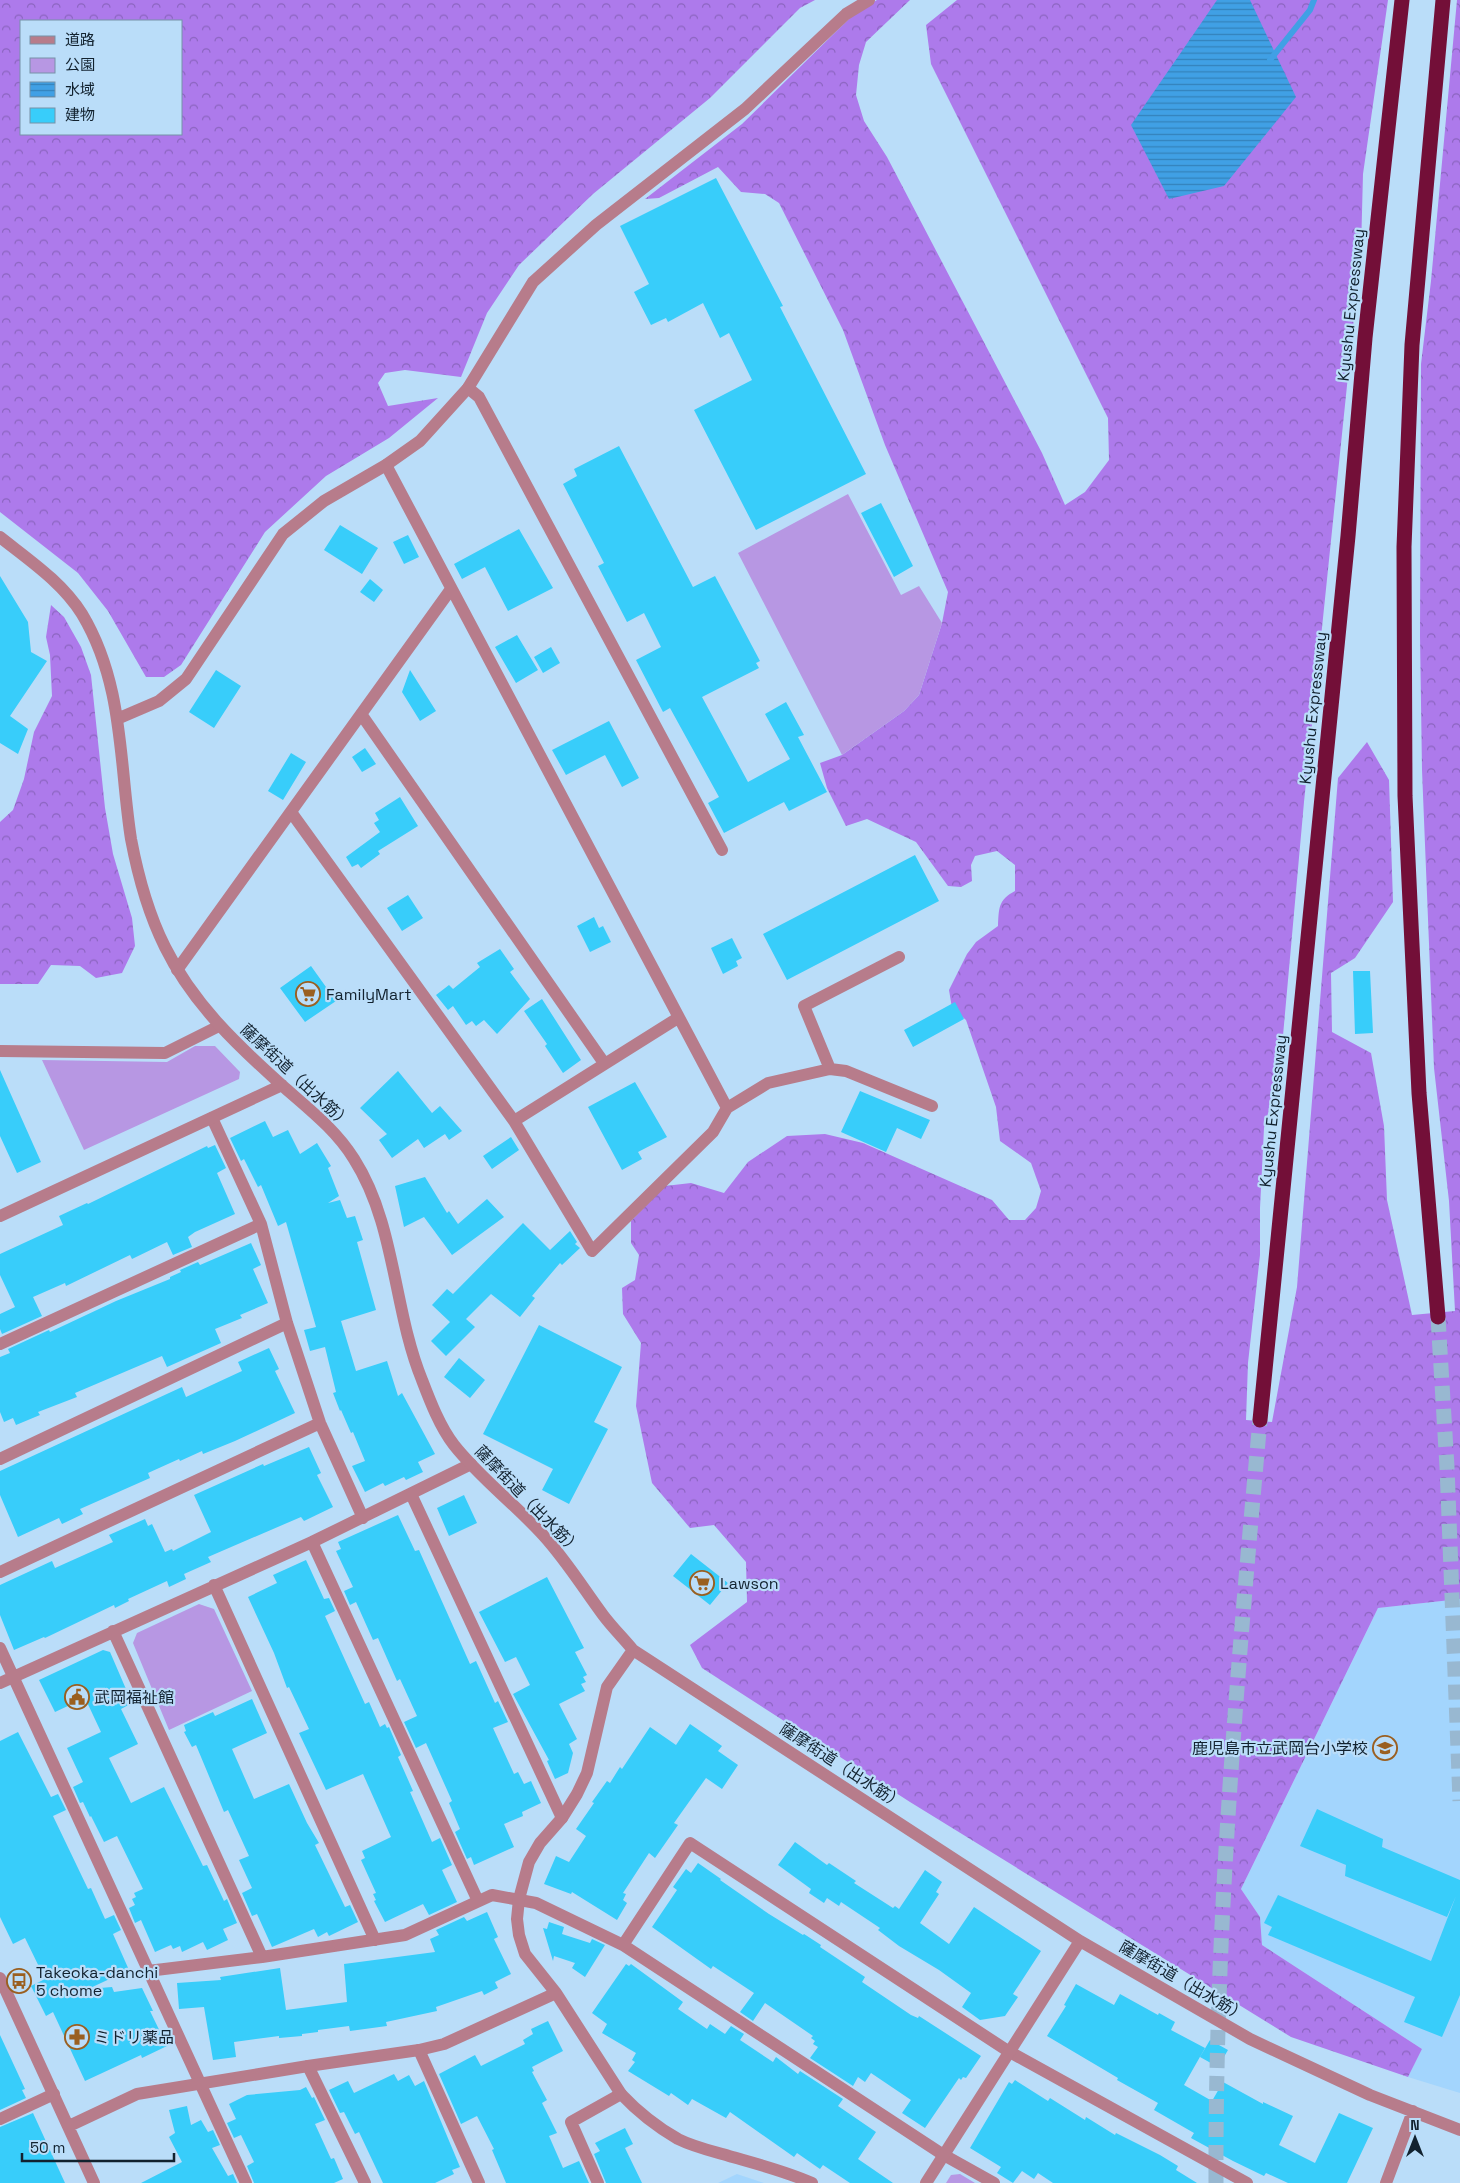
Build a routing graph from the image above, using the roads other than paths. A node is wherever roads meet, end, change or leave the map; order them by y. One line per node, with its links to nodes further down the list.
1 (869, 0): 4 (street)
2 (1402, 0): 29 (highway, Kyushu Expressway)
3 (1444, 0): 26 (highway)
4 (468, 388): 5 (street); 11 (street)
5 (386, 464): 7 (street); 9 (street)
6 (0, 537): 9 (street, 薩摩街道（出水筋）)
7 (451, 589): 8 (street); 14 (street)
8 (362, 714): 10 (street); 17 (street)
9 (117, 719): 13 (street, 薩摩街道（出水筋）)
10 (291, 812): 13 (street); 23 (street)
11 (722, 850)
12 (899, 957): 18 (street)
13 (177, 970): 15 (street, 薩摩街道（出水筋）)
14 (678, 1018): 17 (street); 21 (street)
15 (219, 1026): 16 (street); 19 (street, 薩摩街道（出水筋）)
16 (0, 1051)
17 (604, 1063): 23 (street)
18 (830, 1069): 20 (street); 21 (street)
19 (282, 1085): 22 (street); 32 (street, 薩摩街道（出水筋）)
20 (932, 1106)
21 (727, 1108): 23 (street)
22 (212, 1118): 24 (street); 25 (street)
23 (514, 1121)
24 (0, 1215)
25 (261, 1224): 27 (street); 28 (street)
26 (1438, 1317)
27 (287, 1323): 30 (street); 31 (street)
28 (0, 1344)
29 (1260, 1420)
30 (320, 1423): 34 (street); 36 (street)
31 (0, 1460)
32 (471, 1464): 33 (street); 40 (street, 薩摩街道（出水筋）)
33 (411, 1494): 34 (street); 43 (street)
34 (363, 1518): 35 (street)
35 (312, 1542): 37 (street); 45 (street)
36 (0, 1572)
37 (214, 1585): 38 (street); 46 (street)
38 (113, 1631): 41 (street); 49 (street)
39 (0, 1648): 41 (street)
40 (633, 1650): 43 (street); 47 (street, 薩摩街道（出水筋）)
41 (13, 1677): 42 (street); 50 (street)
42 (0, 1683)
43 (562, 1818): 44 (street)
44 (519, 1899): 45 (street); 48 (street); 52 (street)
45 (478, 1902): 46 (street)
46 (375, 1940): 49 (street)
47 (1080, 1940): 54 (street); 59 (street, 薩摩街道（出水筋）)
48 (623, 1945): 54 (street); 63 (street)
49 (262, 1957): 50 (street)
50 (148, 1971): 56 (street)
51 (0, 1978): 57 (street)
52 (556, 1993): 53 (street); 58 (street)
53 (419, 2050): 55 (street); 67 (street)
54 (1008, 2051): 63 (street); 72 (street)
55 (308, 2066): 56 (street); 66 (street)
56 (200, 2083): 61 (street); 65 (street)
57 (54, 2094): 60 (street); 61 (street)
58 (621, 2094): 68 (street); 69 (street)
59 (1413, 2111): 62 (street, 薩摩街道（出水筋）); 73 (street)
60 (0, 2119)
61 (69, 2126): 64 (street)
62 (1460, 2130)
63 (942, 2154): 70 (street); 71 (street)
64 (94, 2183)
65 (246, 2183)
66 (364, 2183)
67 (479, 2183)
68 (598, 2183)
69 (812, 2183)
70 (926, 2183)
71 (994, 2183)
72 (1247, 2183)
73 (1386, 2183)

